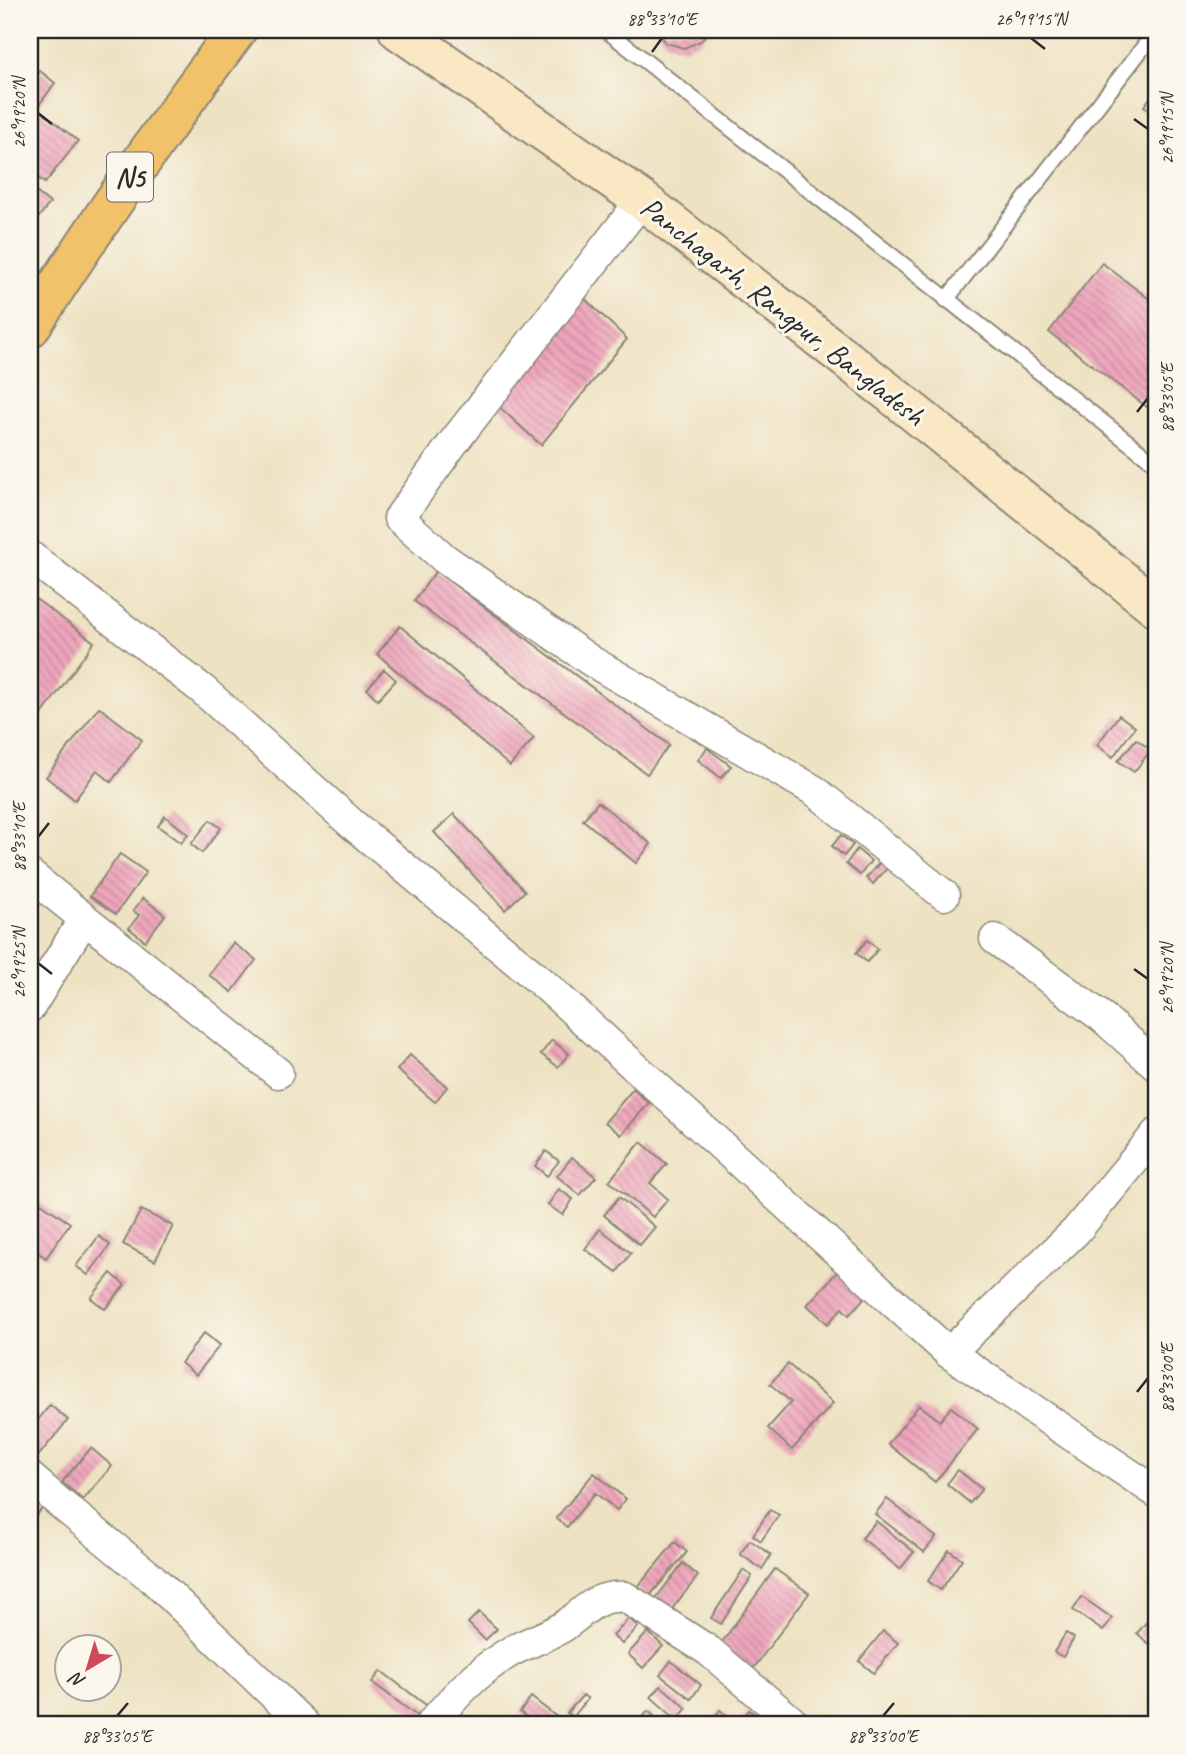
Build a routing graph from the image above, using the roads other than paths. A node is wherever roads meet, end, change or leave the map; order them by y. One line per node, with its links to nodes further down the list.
1 (237, 30): 7 (highway, N5)
2 (398, 30): 5 (street, Panchagarh, Rangpur, Bangladesh)
3 (606, 30): 6 (lane)
4 (1156, 31): 6 (lane)
5 (642, 200): 10 (street, Panchagarh, Rangpur, Bangladesh); 12 (street)
6 (946, 300): 8 (lane)
7 (30, 328)
8 (1156, 464)
9 (30, 556): 19 (street)
10 (1156, 607)
11 (30, 876): 13 (street)
12 (944, 895)
13 (84, 919): 15 (street); 17 (street)
14 (995, 939): 16 (street)
15 (30, 1007)
16 (1156, 1065)
17 (278, 1073)
18 (1156, 1134): 19 (street)
19 (949, 1353): 21 (street)
20 (30, 1476): 22 (street)
21 (1156, 1492)
22 (304, 1725)
23 (430, 1725): 24 (street)
24 (796, 1725)

